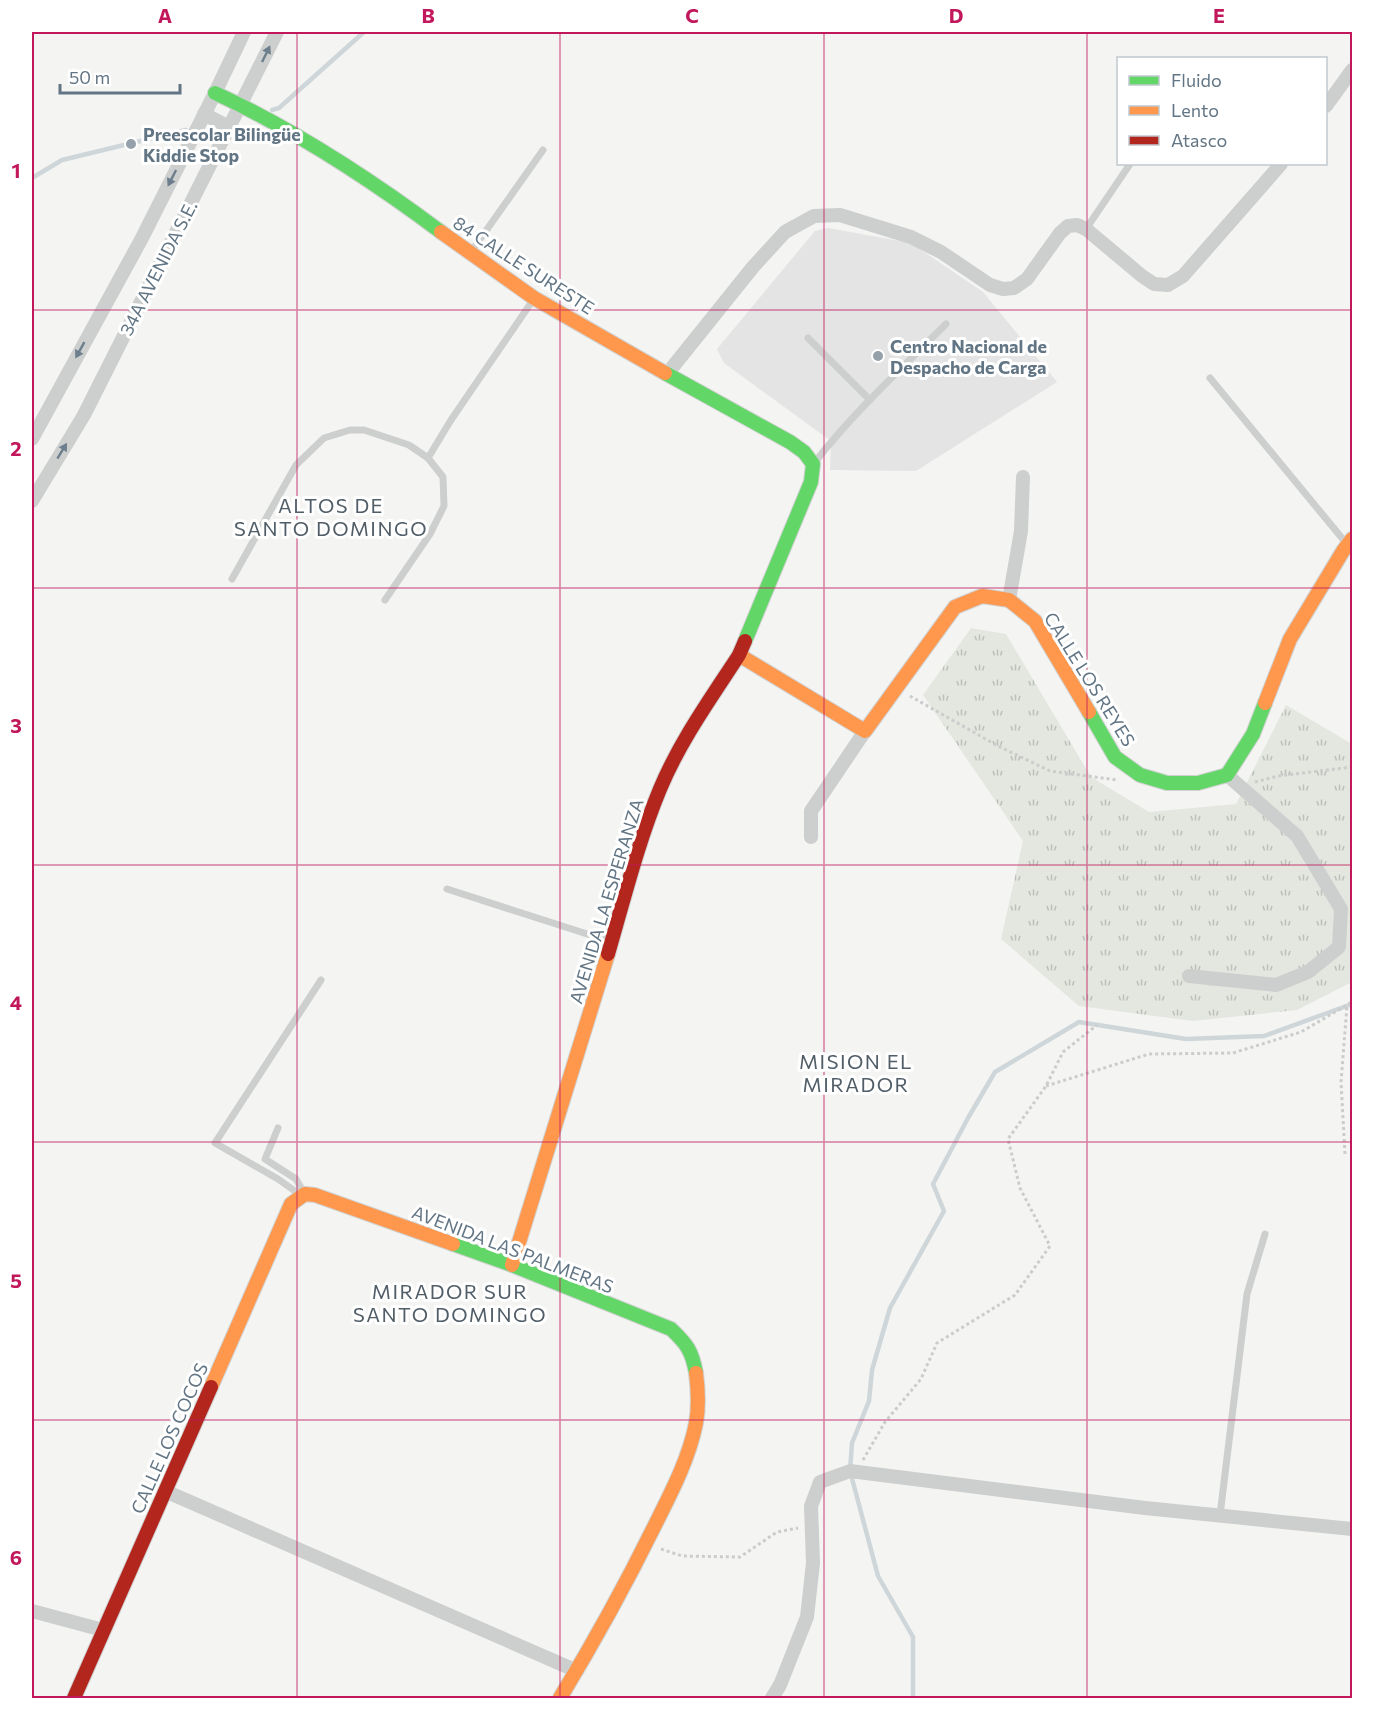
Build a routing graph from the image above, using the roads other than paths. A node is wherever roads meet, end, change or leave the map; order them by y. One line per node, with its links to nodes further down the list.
1 (244, 32): 4 (street, 34A AVENIDA S.E.)
2 (277, 32): 5 (street, 34A AVENIDA S.E., one-way to 2)
3 (1353, 70): 6 (street)
4 (215, 93): 5 (street, 84 CALLE SURESTE); 7 (street, 34A AVENIDA S.E.)
5 (241, 105): 8 (street, 34A AVENIDA S.E.); 14 (street, 84 CALLE SURESTE)
6 (1327, 105)
7 (204, 114): 8 (street); 13 (street, 34A AVENIDA S.E., one-way to 13)
8 (230, 127): 13 (street, 34A AVENIDA S.E.)
9 (543, 150): 14 (lane)
10 (1129, 165): 12 (lane)
11 (1280, 165): 12 (street)
12 (1086, 229): 18 (street)
13 (154, 245): 21 (street, 34A AVENIDA S.E., one-way to 21); 25 (street, 34A AVENIDA S.E., one-way to 13)
14 (470, 254): 15 (street, 84 CALLE SURESTE)
15 (534, 298): 18 (street, 84 CALLE SURESTE); 22 (lane)
16 (946, 324): 20 (lane)
17 (808, 338): 20 (lane)
18 (667, 375): 23 (street, 84 CALLE SURESTE)
19 (1210, 378): 26 (lane)
20 (870, 399): 23 (lane)
21 (32, 439)
22 (428, 458): 27 (lane); 28 (lane)
23 (813, 464): 30 (street, AVENIDA LA ESPERANZA)
24 (1023, 477): 29 (street)
25 (32, 501)
26 (1350, 542): 32 (street)
27 (232, 579)
28 (385, 600)
29 (1009, 600): 31 (street); 32 (street, CALLE LOS REYES)
30 (739, 655): 31 (street); 35 (street, AVENIDA LA ESPERANZA)
31 (865, 731): 33 (street)
32 (1227, 775): 36 (street)
33 (811, 837)
34 (447, 889): 35 (lane)
35 (611, 941): 41 (street, AVENIDA LA ESPERANZA)
36 (1189, 976)
37 (321, 980): 39 (lane)
38 (278, 1128): 39 (lane)
39 (303, 1195): 41 (street, AVENIDA LAS PALMERAS); 42 (street, CALLE LOS COCOS)
40 (1265, 1234): 43 (lane)
41 (512, 1265): 47 (street, AVENIDA LAS PALMERAS)
42 (165, 1491): 46 (street, CALLE LOS COCOS); 47 (street)
43 (1220, 1515): 44 (street); 50 (street)
44 (1353, 1529)
45 (32, 1611): 46 (street)
46 (103, 1630): 48 (street, CALLE LOS COCOS)
47 (577, 1671): 49 (street)
48 (74, 1698)
49 (560, 1698)
50 (772, 1698)

